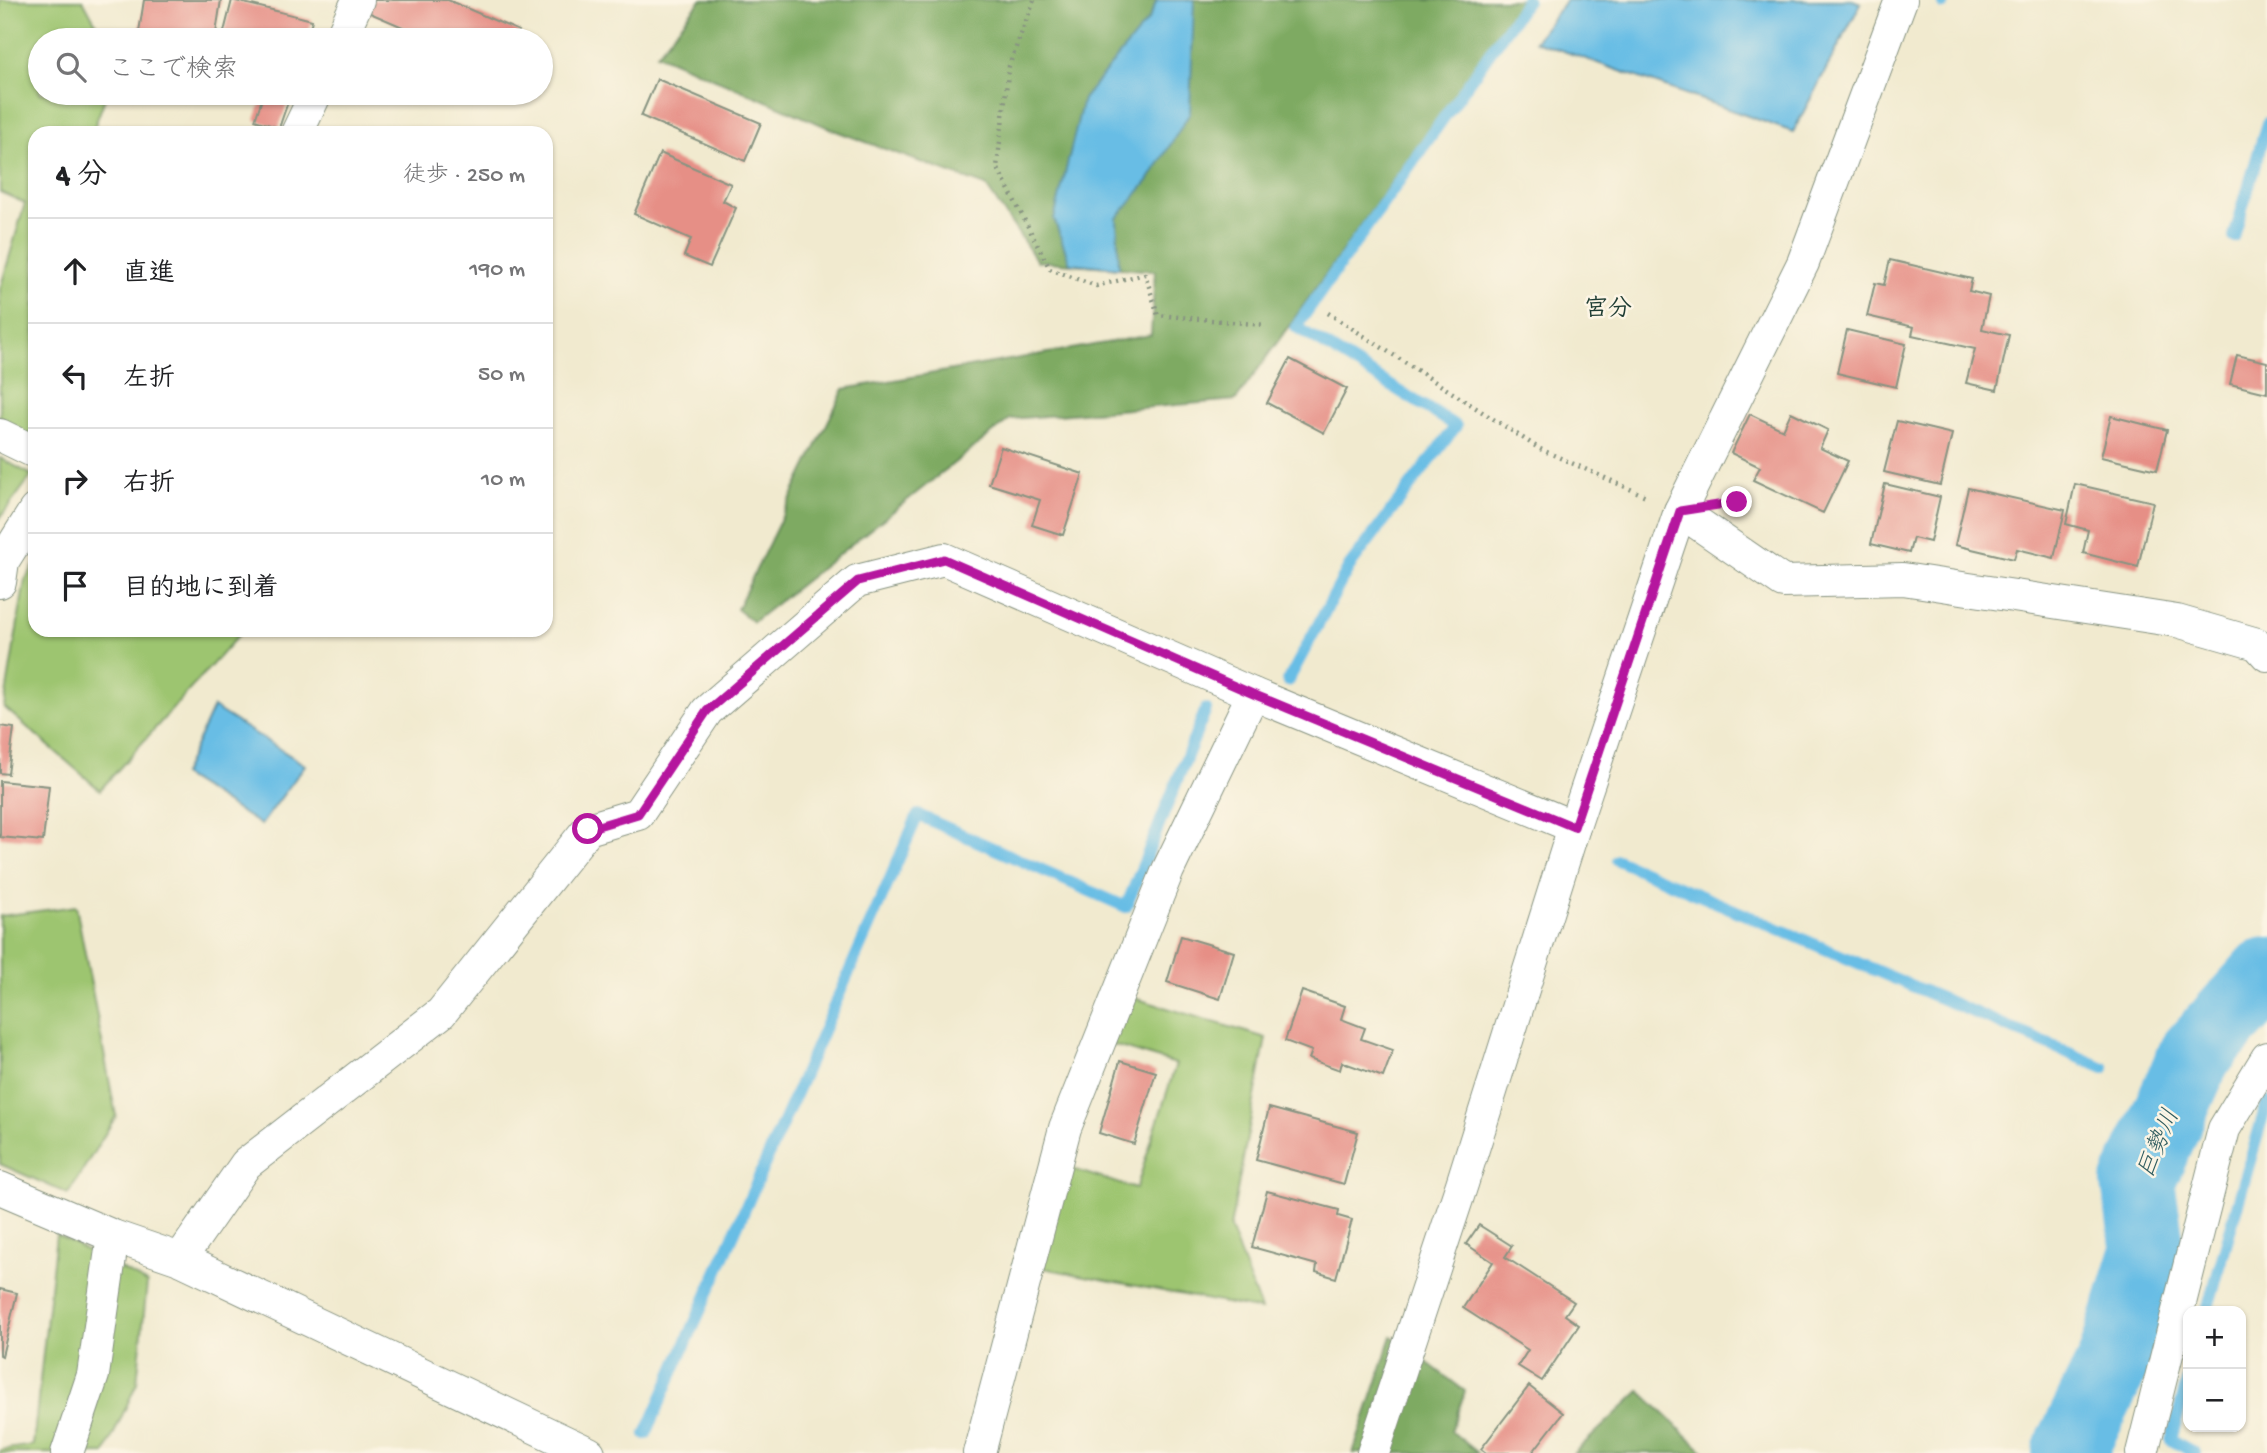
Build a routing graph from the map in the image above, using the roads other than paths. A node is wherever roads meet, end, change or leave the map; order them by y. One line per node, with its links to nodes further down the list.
1 (1901, 0): 8 (street)
2 (351, 2): 3 (street)
3 (343, 28)
4 (310, 105): 5 (street)
5 (300, 126)
6 (0, 435): 7 (street)
7 (28, 449)
8 (1680, 511): 11 (street); 13 (street)
9 (28, 521): 10 (street)
10 (0, 582)
11 (2267, 655)
12 (1253, 694): 13 (street); 17 (street); 21 (street)
13 (1574, 827): 22 (street)
14 (2267, 1058): 18 (street)
15 (0, 1188): 16 (street)
16 (113, 1236): 17 (street); 19 (street)
17 (180, 1259): 20 (street)
18 (2145, 1451)
19 (67, 1453)
20 (589, 1453)
21 (979, 1453)
22 (1373, 1453)

